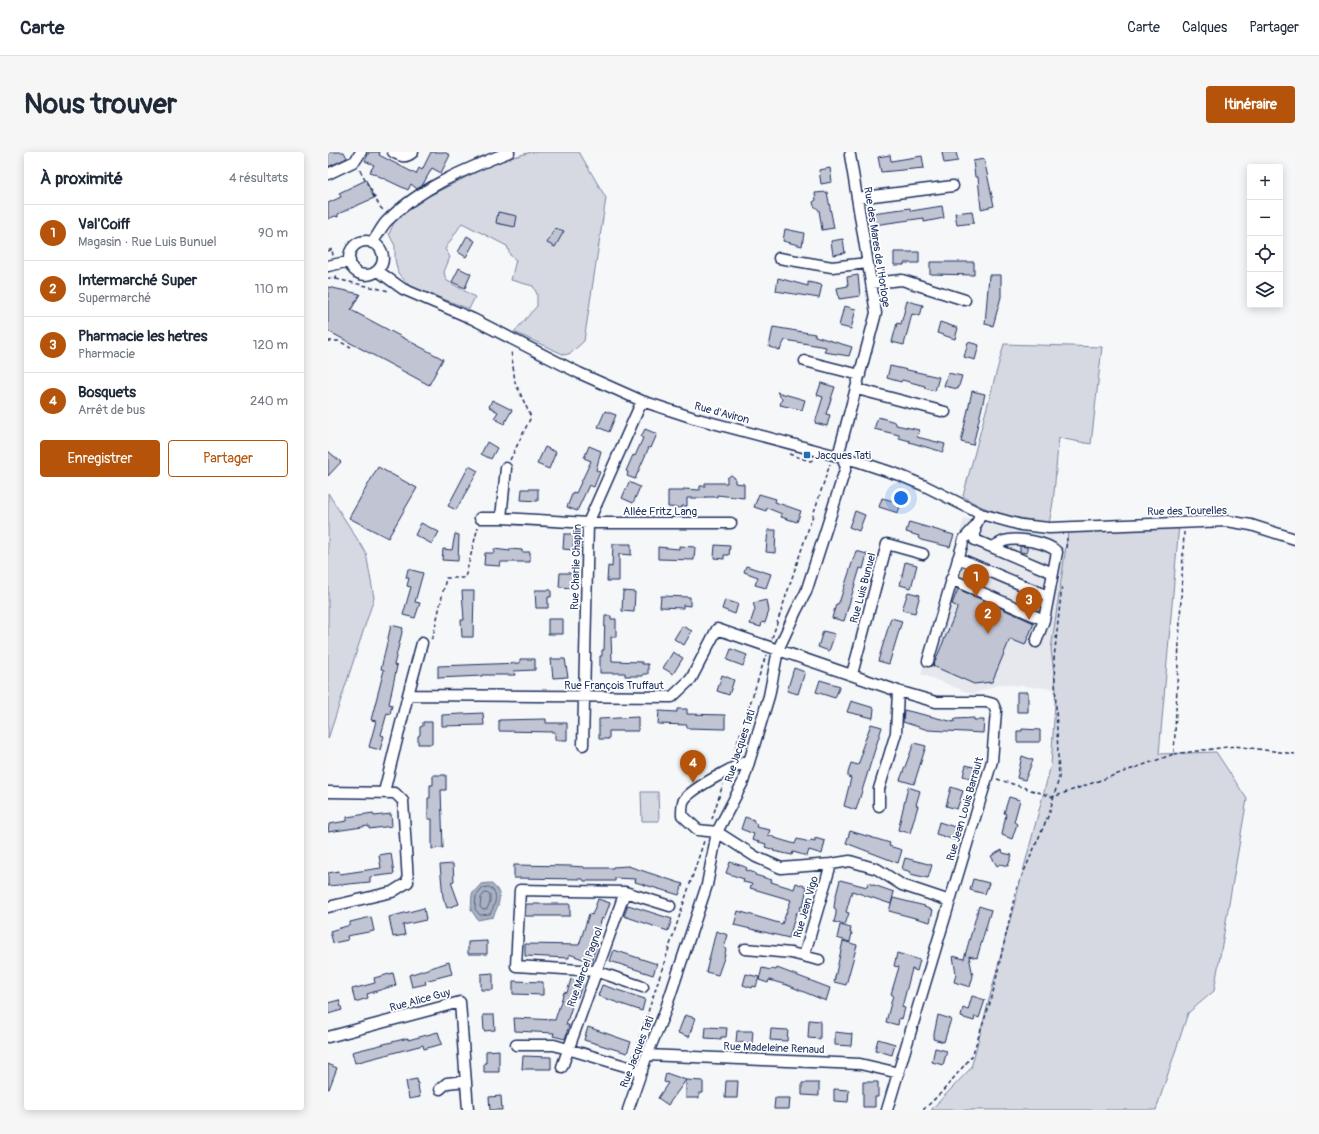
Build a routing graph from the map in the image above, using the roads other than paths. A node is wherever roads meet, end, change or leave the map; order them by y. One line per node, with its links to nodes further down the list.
1 (361, 152): 6 (street)
2 (393, 152): 3 (street)
3 (413, 152)
4 (509, 152): 9 (street)
5 (850, 155): 8 (street, Rue des Mares de l'Horloge)
6 (328, 174)
7 (953, 186): 8 (street)
8 (857, 198): 12 (street, Rue des Mares de l'Horloge)
9 (372, 242): 11 (street); 14 (street)
10 (779, 258): 12 (street)
11 (350, 261): 13 (street); 14 (street)
12 (867, 263): 15 (street, Rue des Mares de l'Horloge)
13 (328, 266)
14 (378, 271): 20 (street, Rue d'Aviron)
15 (872, 283): 16 (street); 18 (street, Rue des Mares de l'Horloge)
16 (965, 300)
17 (805, 361): 18 (street)
18 (860, 375): 19 (street, Rue des Mares de l'Horloge)
19 (857, 389): 21 (street); 22 (street, Rue des Mares de l'Horloge)
20 (642, 402): 22 (street, Rue d'Aviron); 27 (street, Rue Charlie Chaplin)
21 (945, 412)
22 (841, 458): 24 (street, Rue d'Aviron); 41 (street, Rue Jacques Tati)
23 (506, 468): 26 (street)
24 (981, 514): 29 (street, Rue d'Aviron); 30 (street)
25 (480, 518): 26 (street, Allée Fritz Lang)
26 (501, 518): 27 (street, Allée Fritz Lang)
27 (588, 523): 28 (street, Allée Fritz Lang); 46 (street, Rue Charlie Chaplin)
28 (731, 523)
29 (1072, 526): 31 (street, Rue des Tourelles)
30 (975, 528): 32 (street); 34 (street)
31 (1295, 539)
32 (992, 547): 35 (street); 35 (street)
33 (923, 554): 43 (street, Rue Luis Bunuel)
34 (958, 558): 36 (street); 37 (street)
35 (1053, 573): 37 (street)
36 (951, 578): 38 (street); 42 (street)
37 (1048, 596): 38 (street)
38 (1044, 620): 39 (street)
39 (1036, 642)
40 (422, 643): 45 (street)
41 (778, 650): 43 (street, Rue Jean Louis Barrault); 46 (street, Rue François Truffaut); 48 (street, Rue Jacques Tati)
42 (928, 661)
43 (852, 674): 44 (street, Rue Jean Louis Barrault)
44 (898, 691): 51 (street); 55 (street, Rue Jean Louis Barrault)
45 (408, 695): 46 (street, Rue François Truffaut); 50 (street)
46 (584, 698): 47 (street, Rue Charlie Chaplin)
47 (583, 745)
48 (749, 760): 52 (street, Rue Jacques Tati); 52 (street)
49 (328, 792): 50 (street)
50 (384, 792): 57 (street)
51 (879, 806)
52 (718, 832): 53 (street); 66 (street, Rue Jacques Tati)
53 (831, 864): 55 (street); 59 (street, Rue Jean Vigo)
54 (625, 892): 56 (street); 61 (street, Rue Marcel Pagnol); 61 (street)
55 (950, 901): 69 (street, Rue Jean Louis Barrault)
56 (670, 906)
57 (328, 907)
58 (745, 949): 59 (street, Rue Jean Vigo)
59 (804, 956): 60 (street, Rue Jean Vigo)
60 (818, 960)
61 (596, 971): 62 (street); 65 (street, Rue Marcel Pagnol)
62 (643, 987)
63 (328, 1037): 70 (street, Rue Alice Guy)
64 (516, 1045): 65 (street)
65 (568, 1050): 67 (street, Rue Marcel Pagnol); 68 (street)
66 (647, 1055): 68 (street, Rue Jacques Tati); 69 (street, Rue Madeleine Renaud)
67 (562, 1067)
68 (642, 1070): 73 (street, Rue Jacques Tati)
69 (899, 1073): 74 (street, Rue Jean Louis Barrault)
70 (466, 1081): 71 (street); 72 (street, Rue Alice Guy)
71 (440, 1089)
72 (468, 1110)
73 (628, 1110)
74 (887, 1110)

